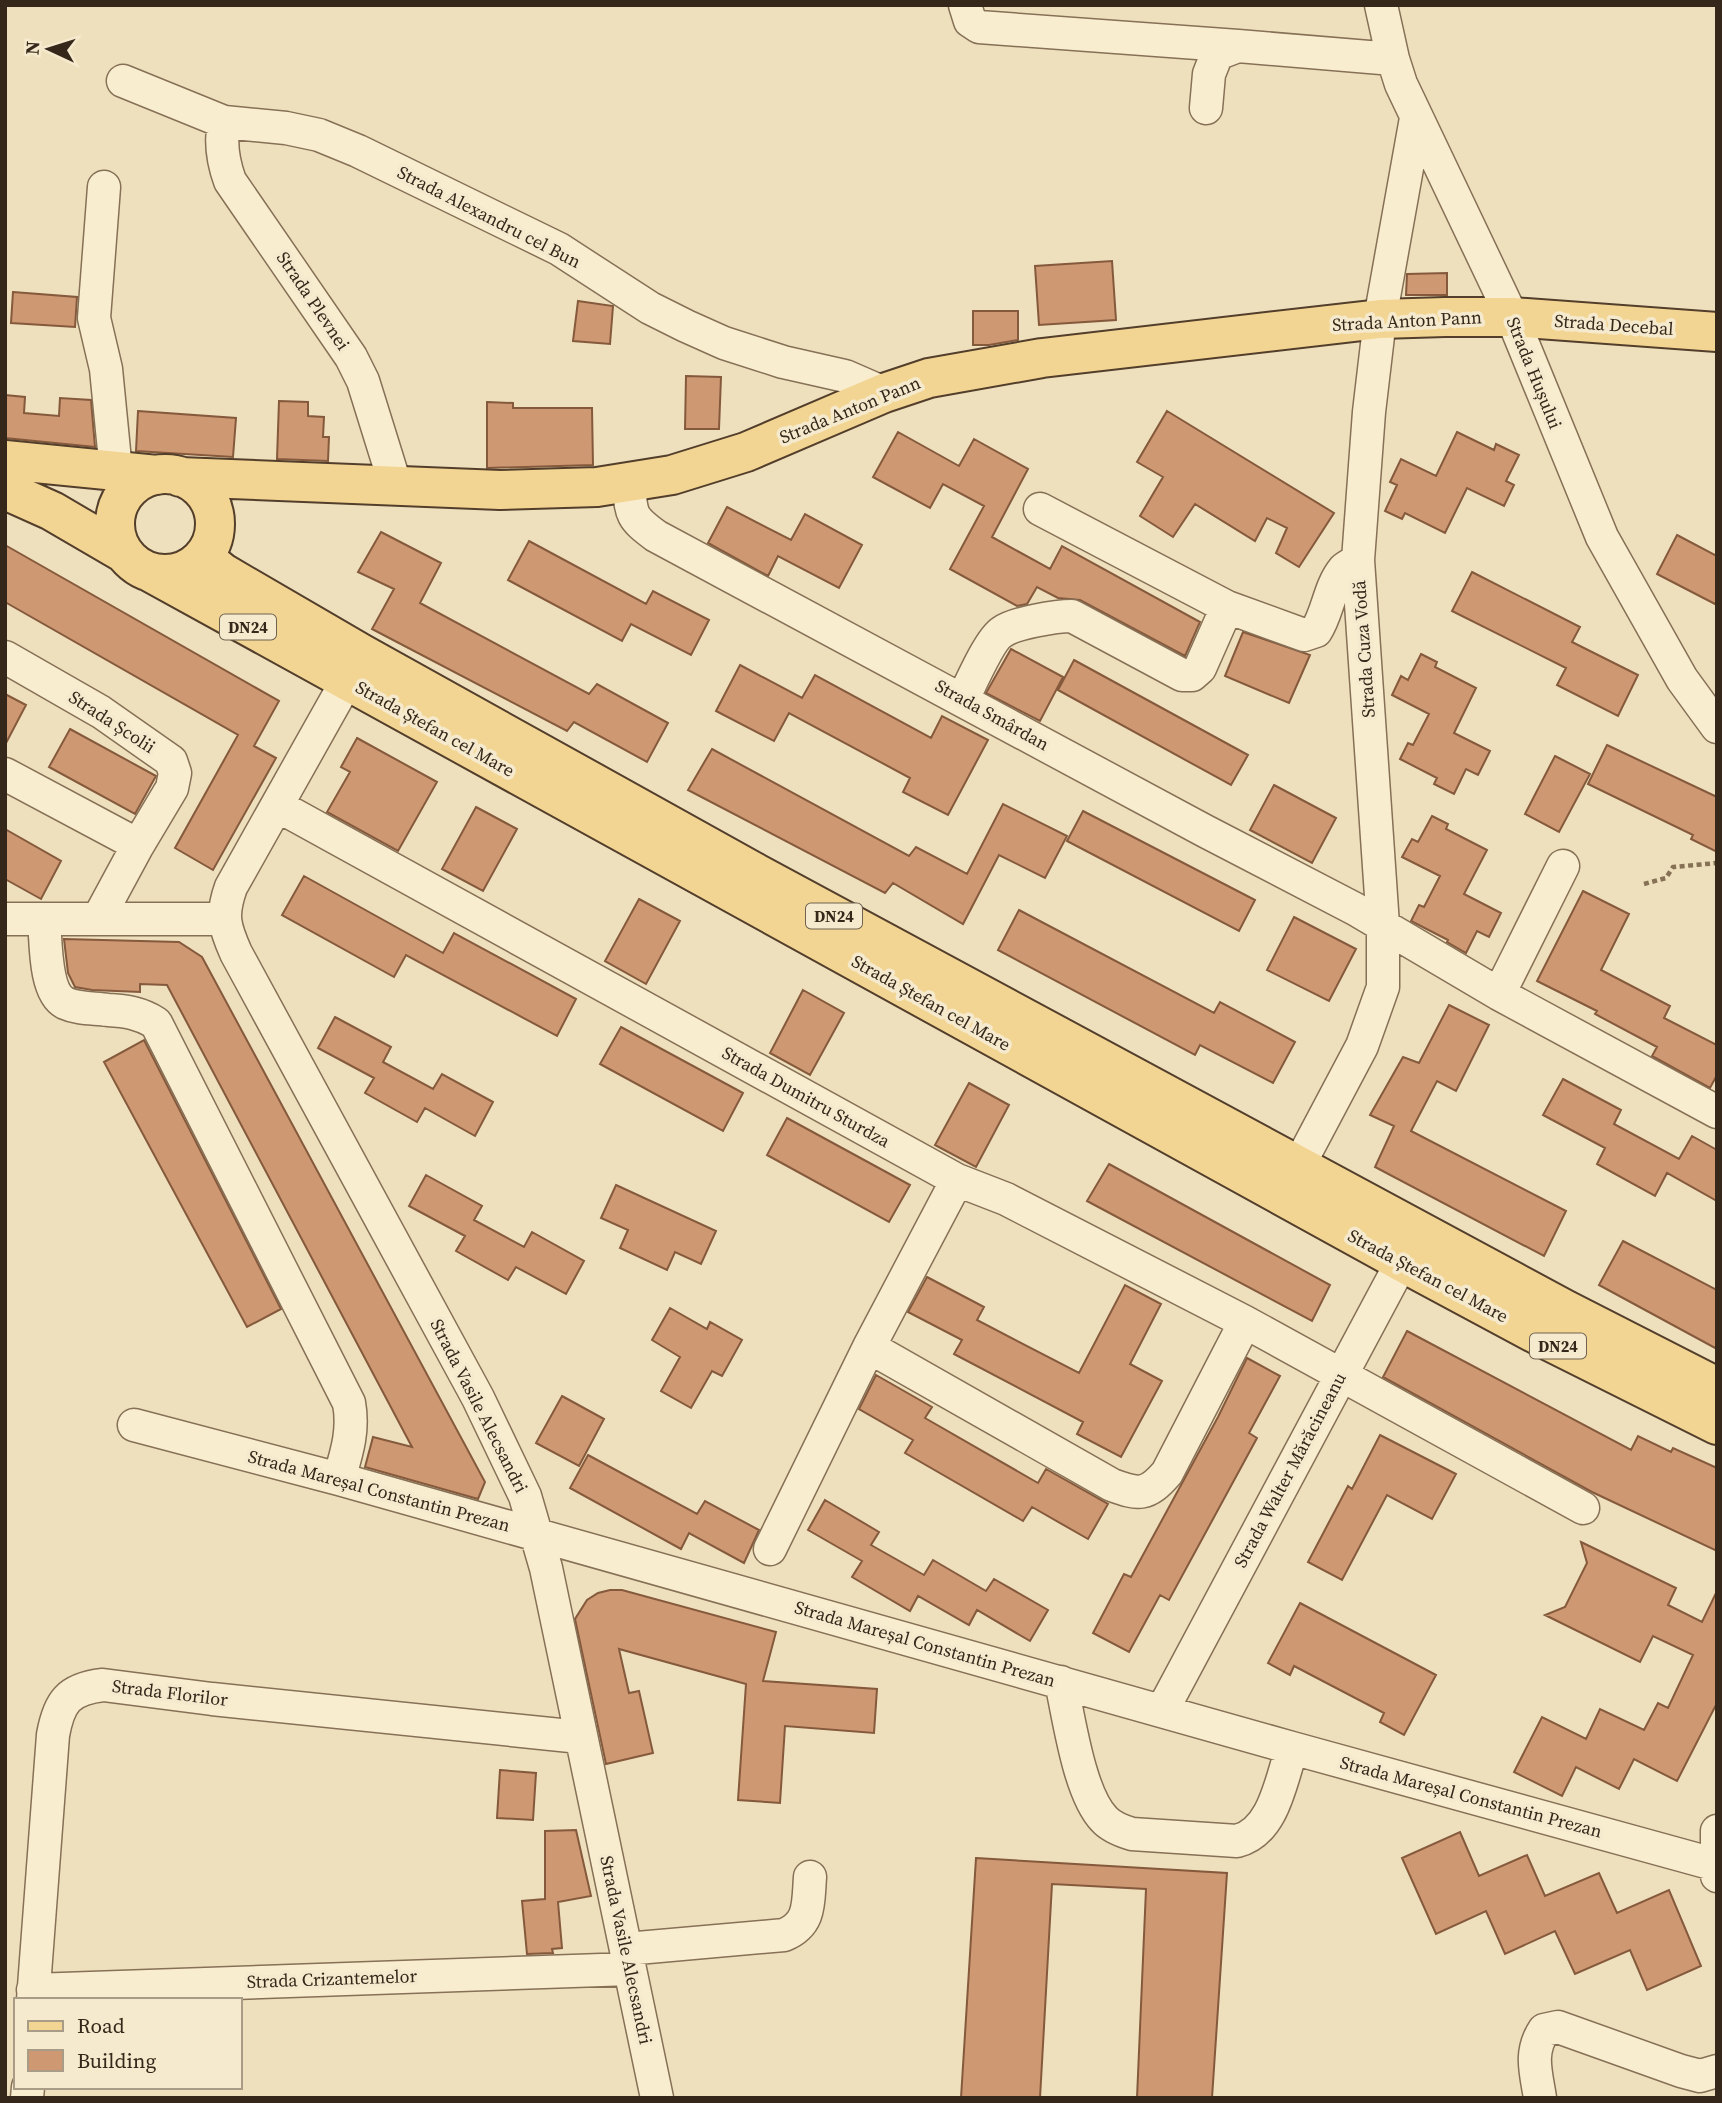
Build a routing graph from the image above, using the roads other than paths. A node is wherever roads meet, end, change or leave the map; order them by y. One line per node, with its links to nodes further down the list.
1 (965, 5): 3 (street)
2 (1381, 5): 4 (street, Strada Hușului)
3 (1238, 46): 4 (street); 6 (street)
4 (1393, 59): 7 (street, Strada Hușului)
5 (123, 81): 8 (street, Strada Alexandru cel Bun)
6 (1206, 108)
7 (1416, 118): 10 (street, Strada Hușului); 11 (street, Strada Cuza Vodă)
8 (224, 122): 13 (street, Strada Alexandru cel Bun); 19 (street, Strada Plevnei)
9 (104, 187): 15 (street)
10 (1512, 317): 11 (main road, Strada Anton Pann); 12 (main road, Strada Decebal); 30 (street, Strada Hușului)
11 (1380, 319): 13 (main road, Strada Anton Pann); 24 (street, Strada Cuza Vodă)
12 (1717, 332)
13 (884, 393): 18 (main road, Strada Anton Pann)
14 (5, 460): 15 (main road)
15 (116, 471): 16 (main road)
16 (169, 476): 17 (main road, Strada Anton Pann); 22 (main road); 25 (main road)
17 (275, 481): 19 (main road, Strada Anton Pann); 22 (main road)
18 (629, 483): 19 (main road, Strada Anton Pann); 29 (street, Strada Smârdan)
19 (396, 487)
20 (5, 491): 25 (main road, Strada Ștefan cel Mare / DN24)
21 (1040, 509): 26 (street)
22 (214, 513): 23 (main road)
23 (203, 557): 25 (main road); 28 (main road, Strada Ștefan cel Mare / DN24)
24 (1358, 560): 26 (street); 39 (street, Strada Cuza Vodă)
25 (137, 563): 28 (main road, Strada Ștefan cel Mare / DN24)
26 (1227, 607): 29 (street)
27 (5, 657): 33 (street, Strada Școlii)
28 (354, 668): 32 (street); 42 (main road, Strada Ștefan cel Mare / DN24); 44 (main road, Strada Ștefan cel Mare / DN24)
29 (962, 699): 39 (street, Strada Smârdan)
30 (1717, 727)
31 (5, 774): 33 (street)
32 (278, 806): 38 (street); 43 (street, Strada Dumitru Sturdza)
33 (138, 845): 37 (street, Strada Școlii)
34 (1563, 866): 40 (street)
35 (5, 919): 36 (street)
36 (44, 919): 37 (street); 51 (street)
37 (98, 919): 38 (street)
38 (224, 919): 53 (street, Strada Vasile Alecsandri)
39 (1383, 925): 40 (street, Strada Smârdan); 42 (street, Strada Cuza Vodă)
40 (1499, 994): 41 (street, Strada Smârdan)
41 (1717, 1112)
42 (1299, 1166): 44 (main road, Strada Ștefan cel Mare / DN24)
43 (957, 1180): 45 (street, Strada Dumitru Sturdza); 46 (street)
44 (1410, 1246): 47 (street, Strada Walter Mărăcineanu); 48 (main road, Strada Ștefan cel Mare / DN24); 50 (main road, Strada Ștefan cel Mare / DN24)
45 (1245, 1322): 46 (street); 47 (street, Strada Dumitru Sturdza)
46 (869, 1347): 54 (street)
47 (1341, 1373): 52 (street, Strada Dumitru Sturdza); 56 (street, Strada Walter Mărăcineanu)
48 (1717, 1387)
49 (134, 1425): 51 (street, Strada Mareșal Constantin Prezan)
50 (1717, 1425)
51 (339, 1479): 53 (street, Strada Mareșal Constantin Prezan)
52 (1583, 1507)
53 (537, 1534): 55 (street, Strada Mareșal Constantin Prezan); 57 (street, Strada Vasile Alecsandri)
54 (770, 1549)
55 (1061, 1682): 56 (street, Strada Mareșal Constantin Prezan); 58 (street)
56 (1162, 1711): 58 (street, Strada Mareșal Constantin Prezan)
57 (580, 1737): 62 (street, Strada Vasile Alecsandri); 63 (street, Strada Florilor)
58 (1292, 1748): 60 (street, Strada Mareșal Constantin Prezan)
59 (1717, 1831): 60 (street)
60 (1716, 1868)
61 (810, 1877): 62 (street, Strada Crizantemelor)
62 (628, 1959): 63 (street, Strada Crizantemelor); 65 (street, Strada Vasile Alecsandri)
63 (33, 1995)
64 (1717, 2071): 66 (street)
65 (657, 2098)
66 (1540, 2098)

